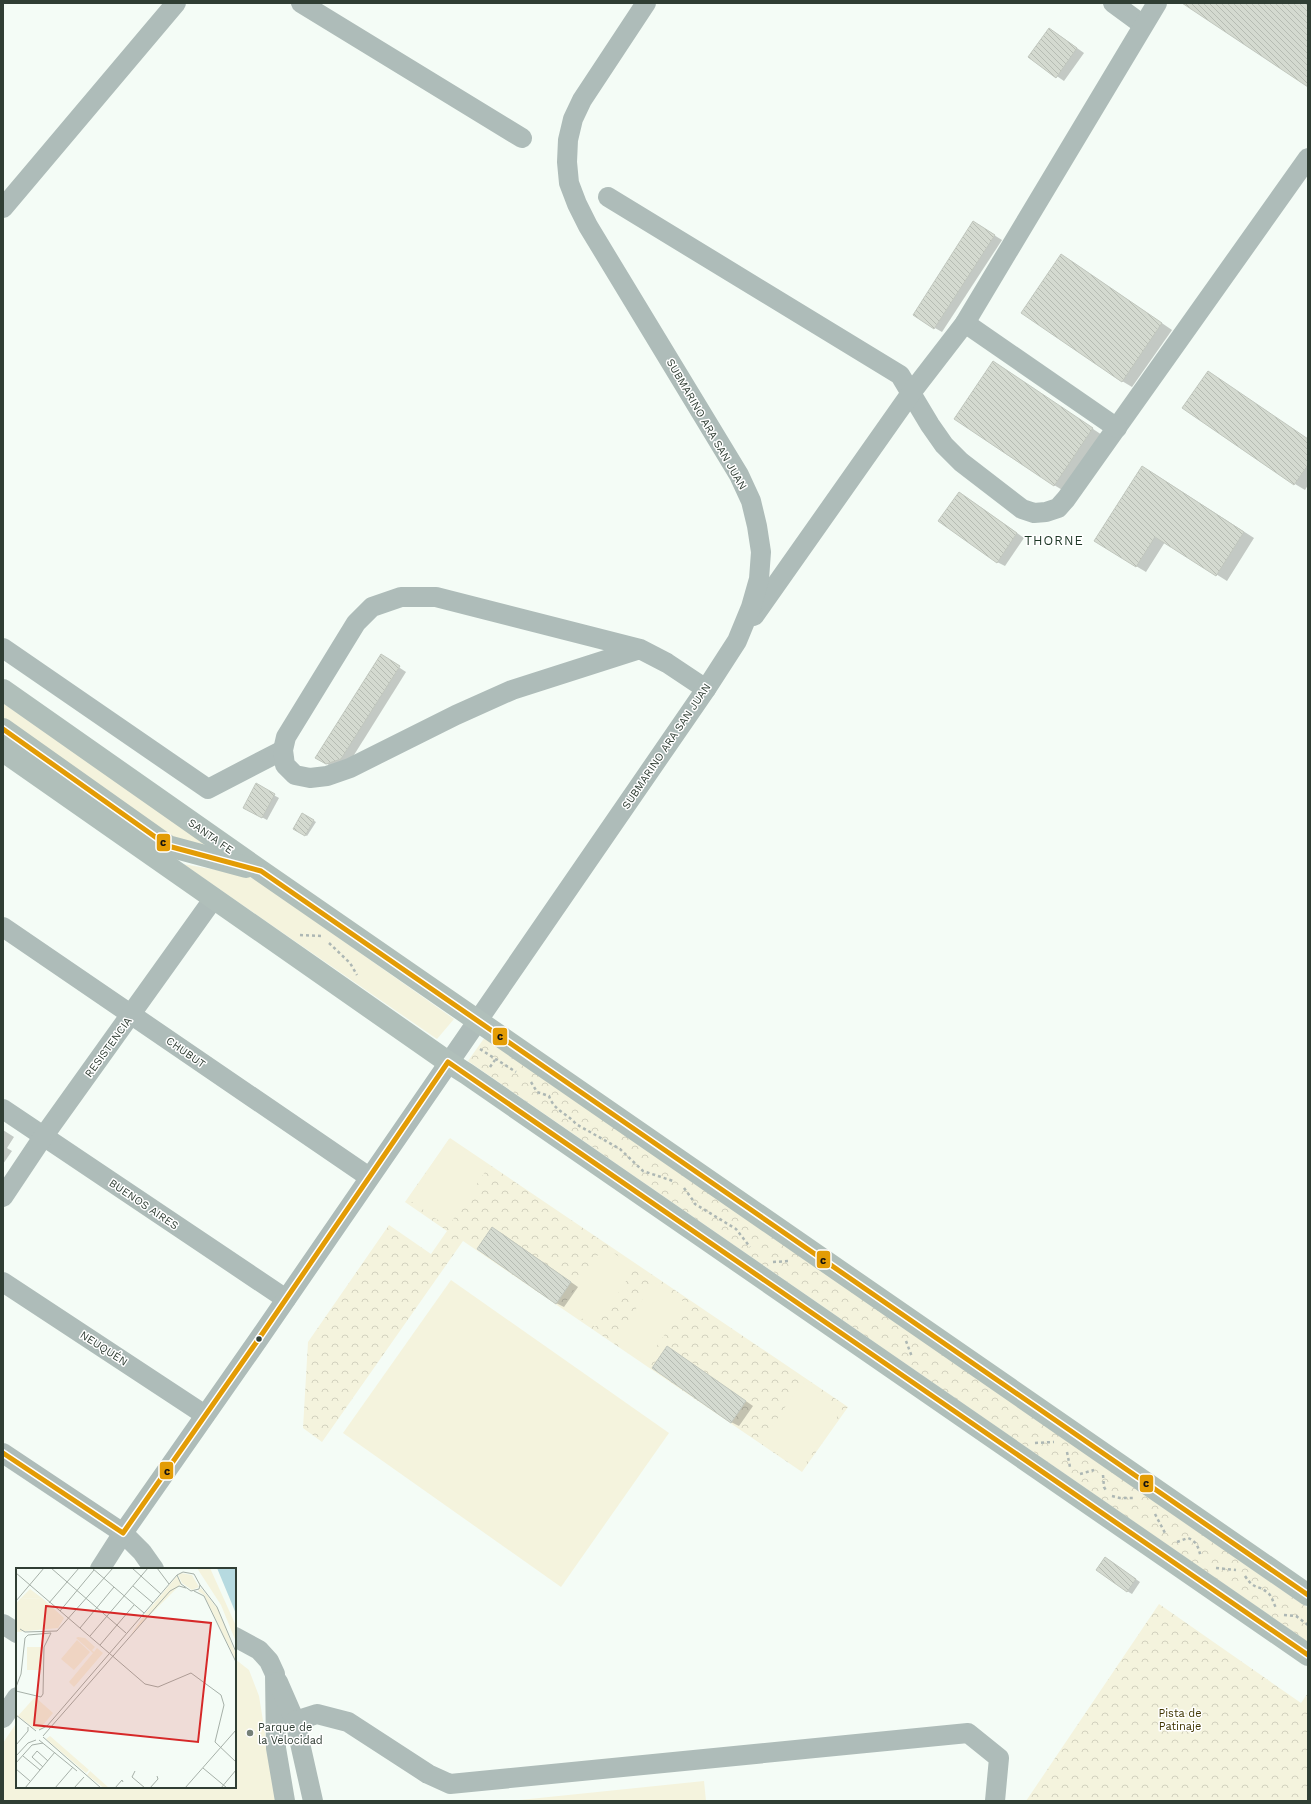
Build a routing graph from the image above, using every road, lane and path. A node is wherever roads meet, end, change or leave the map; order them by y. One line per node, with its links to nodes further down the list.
1 (176, 3): 10 (street)
2 (301, 3): 7 (street)
3 (646, 3): 14 (street, SUBMARINO ARA SAN JUAN)
4 (1113, 3): 6 (street)
5 (1157, 3): 6 (street)
6 (1143, 25): 11 (street)
7 (522, 138)
8 (1308, 158): 13 (street)
9 (608, 197): 12 (street)
10 (3, 208)
11 (965, 322): 12 (street); 13 (street)
12 (911, 393): 13 (street); 14 (street)
13 (1117, 428)
14 (737, 641): 17 (street, SUBMARINO ARA SAN JUAN)
15 (3, 648): 20 (street)
16 (640, 649): 17 (street); 20 (street); 20 (street)
17 (706, 689): 28 (street, SUBMARINO ARA SAN JUAN)
18 (3, 690): 22 (main road, SANTA FE)
19 (3, 730): 22 (main road)
20 (283, 750)
21 (3, 751): 23 (main road)
22 (261, 871): 28 (main road, SANTA FE)
23 (214, 898): 27 (street, RESISTENCIA); 30 (main road)
24 (3, 927): 27 (street, CHUBUT)
25 (295, 936): 26 (path)
26 (359, 978)
27 (132, 1014): 34 (street, RESISTENCIA); 35 (street, CHUBUT)
28 (478, 1020): 29 (street, SUBMARINO ARA SAN JUAN); 64 (main road, SANTA FE)
29 (464, 1040): 30 (street, SUBMARINO ARA SAN JUAN); 31 (path)
30 (448, 1062): 35 (street, SUBMARINO ARA SAN JUAN); 69 (main road)
31 (517, 1072)
32 (527, 1077): 36 (path)
33 (3, 1109): 34 (street, BUENOS AIRES)
34 (43, 1137): 38 (street, RESISTENCIA); 43 (street, BUENOS AIRES)
35 (369, 1177): 43 (street, SUBMARINO ARA SAN JUAN)
36 (676, 1182)
37 (680, 1185): 39 (path)
38 (3, 1196)
39 (753, 1251)
40 (796, 1261): 41 (path)
41 (765, 1263)
42 (3, 1282): 46 (street, NEUQUÉN)
43 (286, 1299): 46 (street, SUBMARINO ARA SAN JUAN)
44 (906, 1338): 45 (path)
45 (912, 1360)
46 (205, 1415): 55 (street, SUBMARINO ARA SAN JUAN)
47 (1057, 1443): 48 (path)
48 (1033, 1444)
49 (1064, 1448): 51 (path)
50 (3, 1453): 55 (street)
51 (1071, 1468)
52 (1075, 1472): 53 (path)
53 (1139, 1499)
54 (1154, 1511): 56 (path)
55 (123, 1533): 60 (street, SUBMARINO ARA SAN JUAN); 61 (street)
56 (1164, 1538)
57 (1174, 1545): 58 (path)
58 (1205, 1562)
59 (1212, 1566): 62 (path)
60 (101, 1568)
61 (153, 1568)
62 (1240, 1571)
63 (1244, 1574): 66 (path)
64 (1308, 1595)
65 (3, 1624): 67 (street)
66 (1308, 1625)
67 (16, 1632)
68 (236, 1638): 70 (street)
69 (1308, 1655)
70 (275, 1674): 73 (street); 74 (street)
71 (16, 1698): 72 (street)
72 (3, 1718)
73 (295, 1721): 75 (street); 76 (street)
74 (285, 1801)
75 (313, 1801)
76 (995, 1801)

